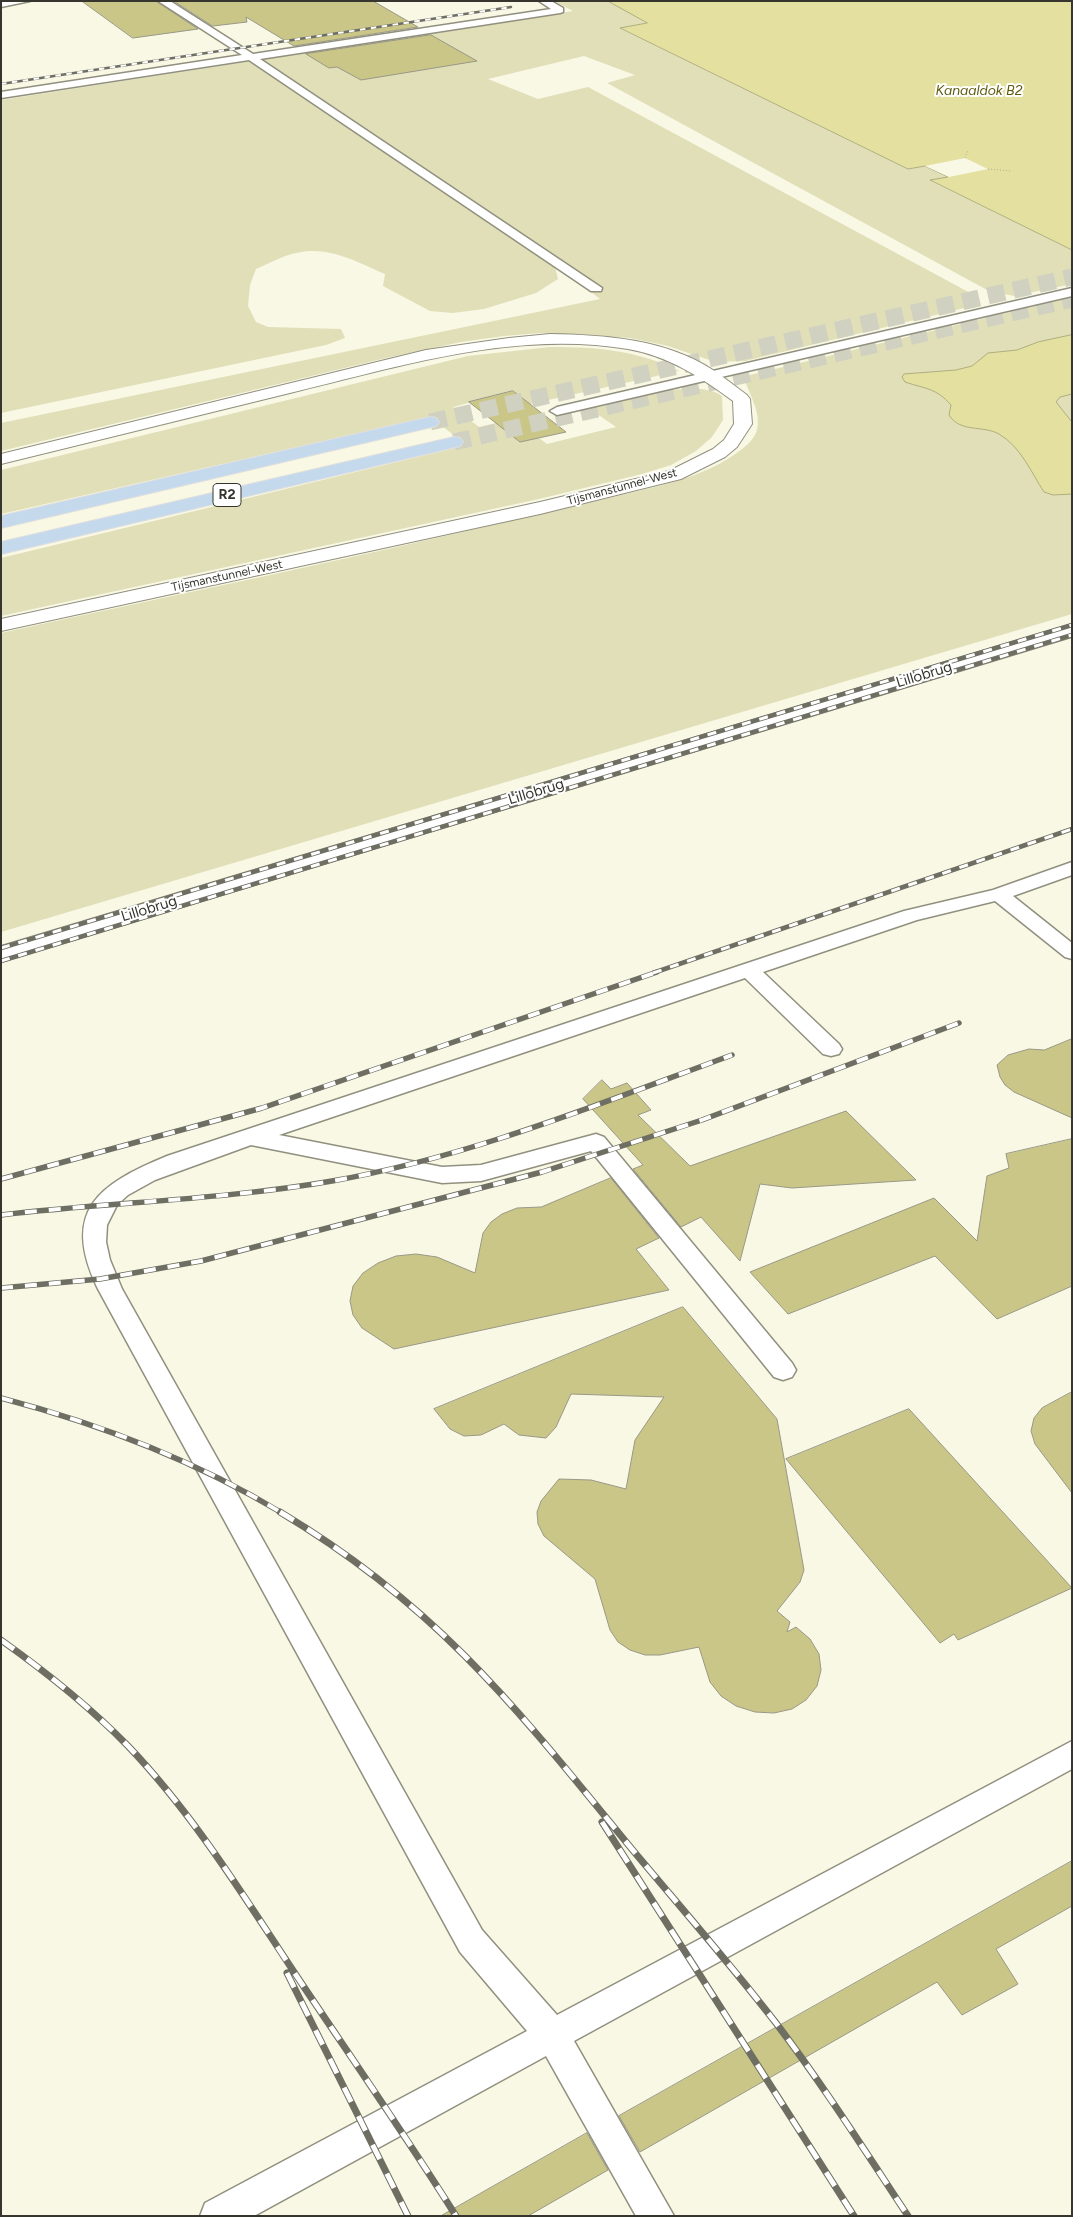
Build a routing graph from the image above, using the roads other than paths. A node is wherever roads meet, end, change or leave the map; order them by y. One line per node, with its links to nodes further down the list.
1 (25, 1): 4 (lane)
2 (163, 1): 5 (lane)
3 (544, 1): 5 (lane)
4 (1, 4)
5 (251, 57): 6 (lane); 7 (lane)
6 (1, 95)
7 (596, 288)
8 (1072, 292): 9 (lane)
9 (710, 375): 10 (lane); 13 (street, Tijsmanstunnel-West); 16 (street, Tijsmanstunnel-West)
10 (557, 411)
11 (430, 422): 14 (highway, R2)
12 (454, 442): 15 (highway, R2)
13 (1, 459)
14 (1, 522)
15 (1, 548)
16 (1, 626)
17 (1072, 630): 21 (street, Lillobrug)
18 (1072, 868): 19 (lane)
19 (999, 894): 20 (lane); 22 (lane)
20 (1072, 953)
21 (1, 954)
22 (750, 971): 23 (lane); 24 (lane)
23 (831, 1049)
24 (249, 1137): 25 (lane); 27 (lane)
25 (783, 1370)
26 (1072, 1754): 27 (lane)
27 (552, 2034): 28 (lane); 29 (lane)
28 (218, 2216)
29 (656, 2216)

